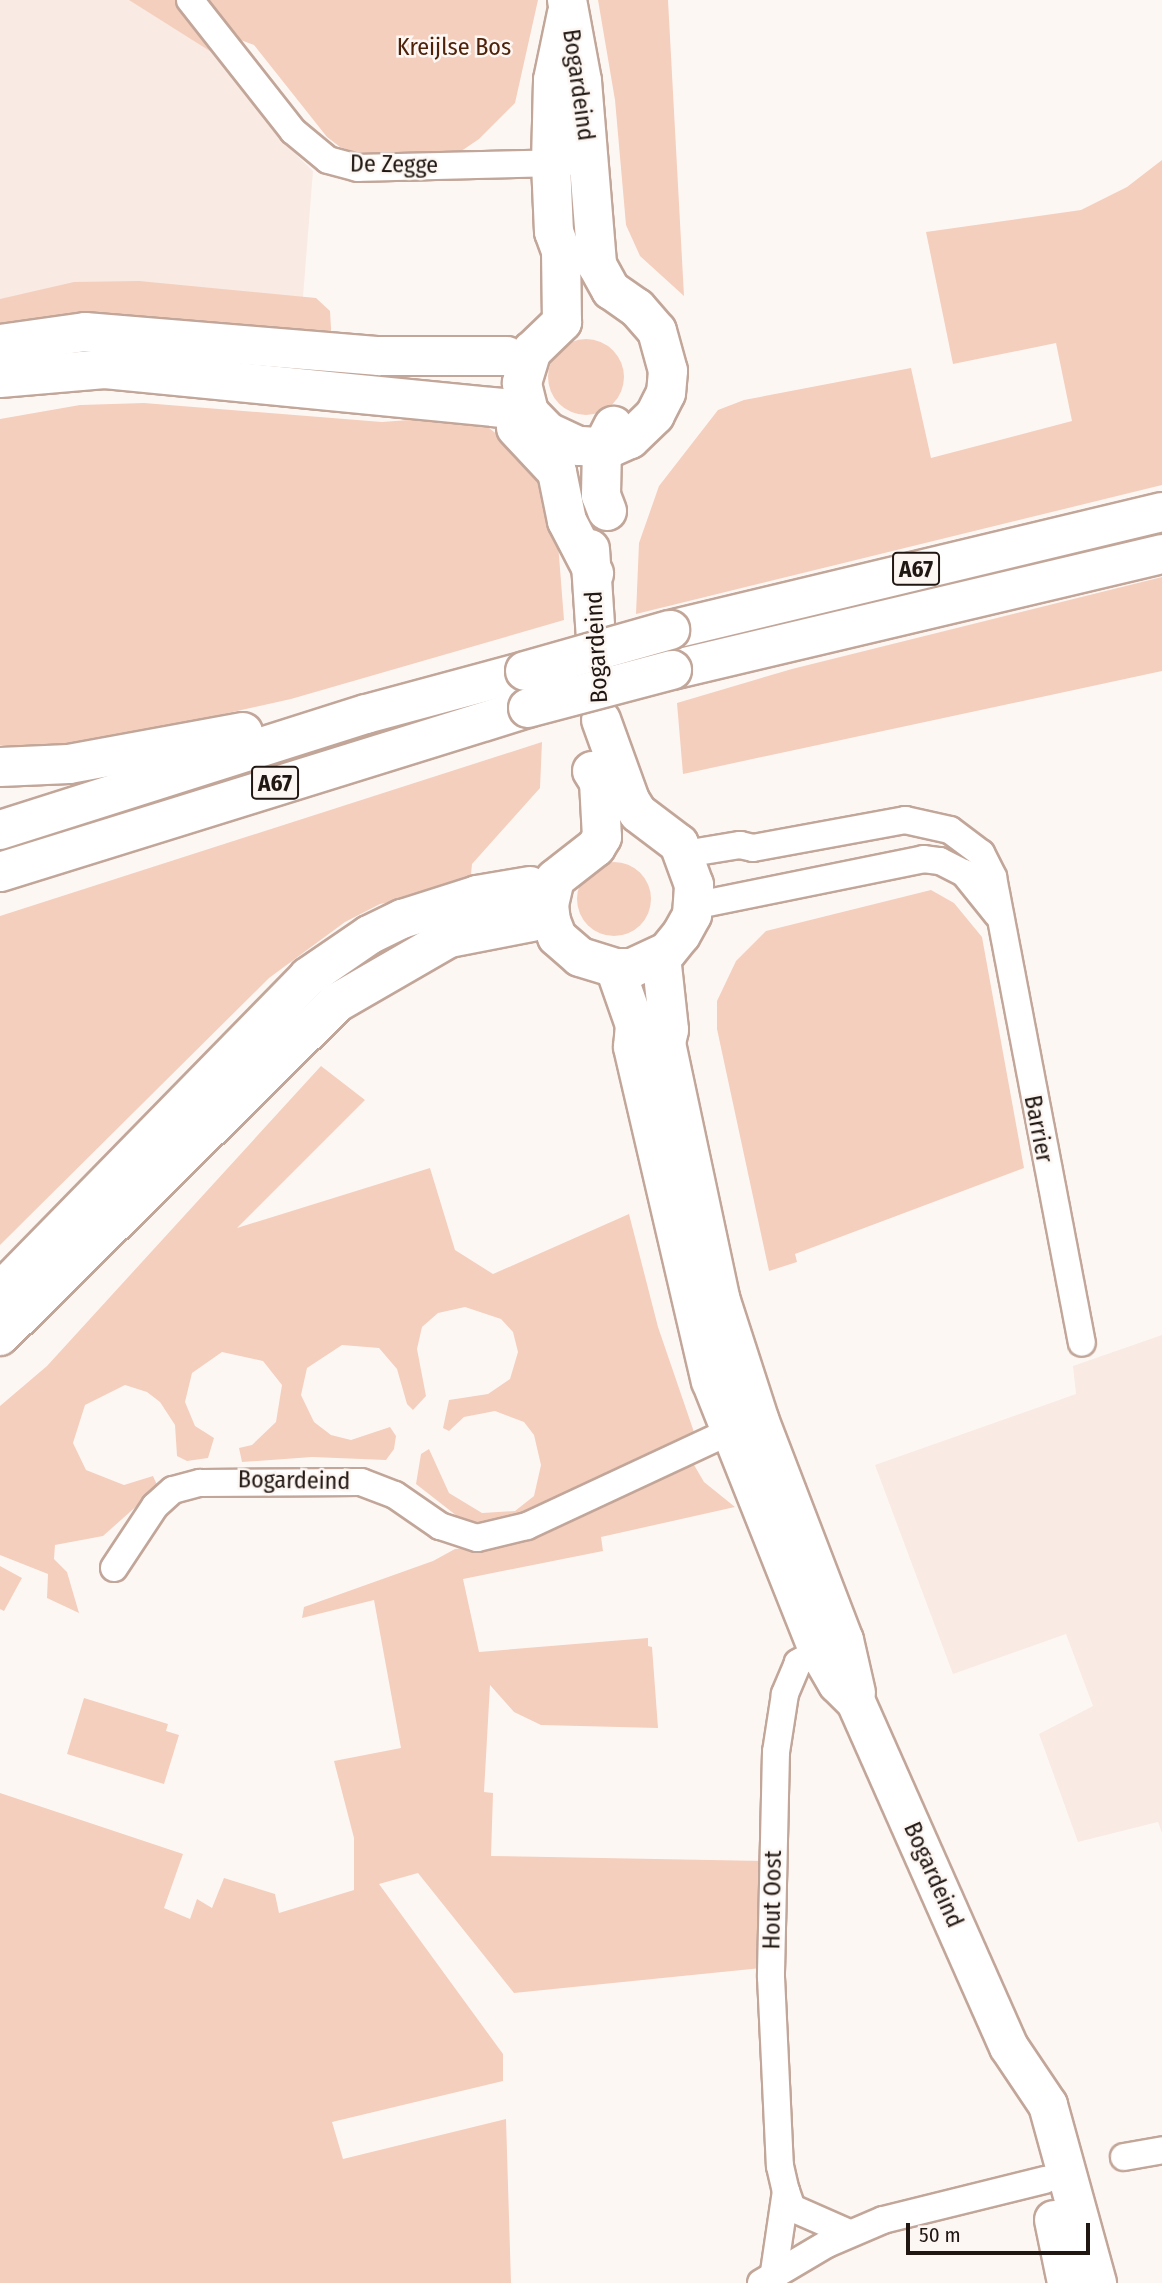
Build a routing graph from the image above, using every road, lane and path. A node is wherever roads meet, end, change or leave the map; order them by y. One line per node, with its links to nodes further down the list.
1 (190, 0): 3 (street, De Zegge)
2 (567, 6): 3 (main road, Bogardeind)
3 (570, 163): 4 (main road, Bogardeind); 7 (main road, Bogardeind)
4 (556, 311): 6 (main road); 7 (main road); 9 (main road)
5 (0, 344): 6 (main road)
6 (507, 356): 9 (main road)
7 (659, 366): 10 (main road)
8 (0, 377): 9 (main road)
9 (510, 398): 10 (main road)
10 (585, 449): 13 (main road, Bogardeind); 13 (main road, Bogardeind)
11 (1162, 512): 14 (main road, A67, bridge)
12 (1162, 554): 19 (main road, A67, bridge)
13 (594, 573): 15 (main road, Bogardeind)
14 (366, 714): 16 (main road, A67); 17 (main road, A67)
15 (601, 720): 18 (main road, Bogardeind); 20 (main road, Bogardeind)
16 (0, 767)
17 (0, 830)
18 (595, 832): 20 (main road); 22 (main road)
19 (8, 870)
20 (685, 876): 21 (street, Barrier); 21 (street, Barrier); 23 (main road)
21 (997, 914): 26 (street, Barrier)
22 (537, 917): 23 (main road); 24 (main road); 25 (main road)
23 (627, 969): 27 (main road, Bogardeind)
24 (0, 1292)
25 (0, 1336)
26 (1082, 1343)
27 (744, 1425): 28 (street, Bogardeind); 29 (main road, Bogardeind)
28 (114, 1568)
29 (831, 1645): 30 (main road, Bogardeind); 34 (street, Hout Oost)
30 (1009, 2047): 33 (main road, Bogardeind); 38 (main road, Bogardeind)
31 (1162, 2150): 32 (street)
32 (1124, 2157)
33 (1045, 2180): 35 (street, Hout Oost); 37 (main road, Bogardeind)
34 (786, 2191): 35 (street); 36 (street, Hout Oost)
35 (849, 2233): 36 (street, Hout Oost)
36 (767, 2278)
37 (1067, 2283)
38 (1097, 2283)

